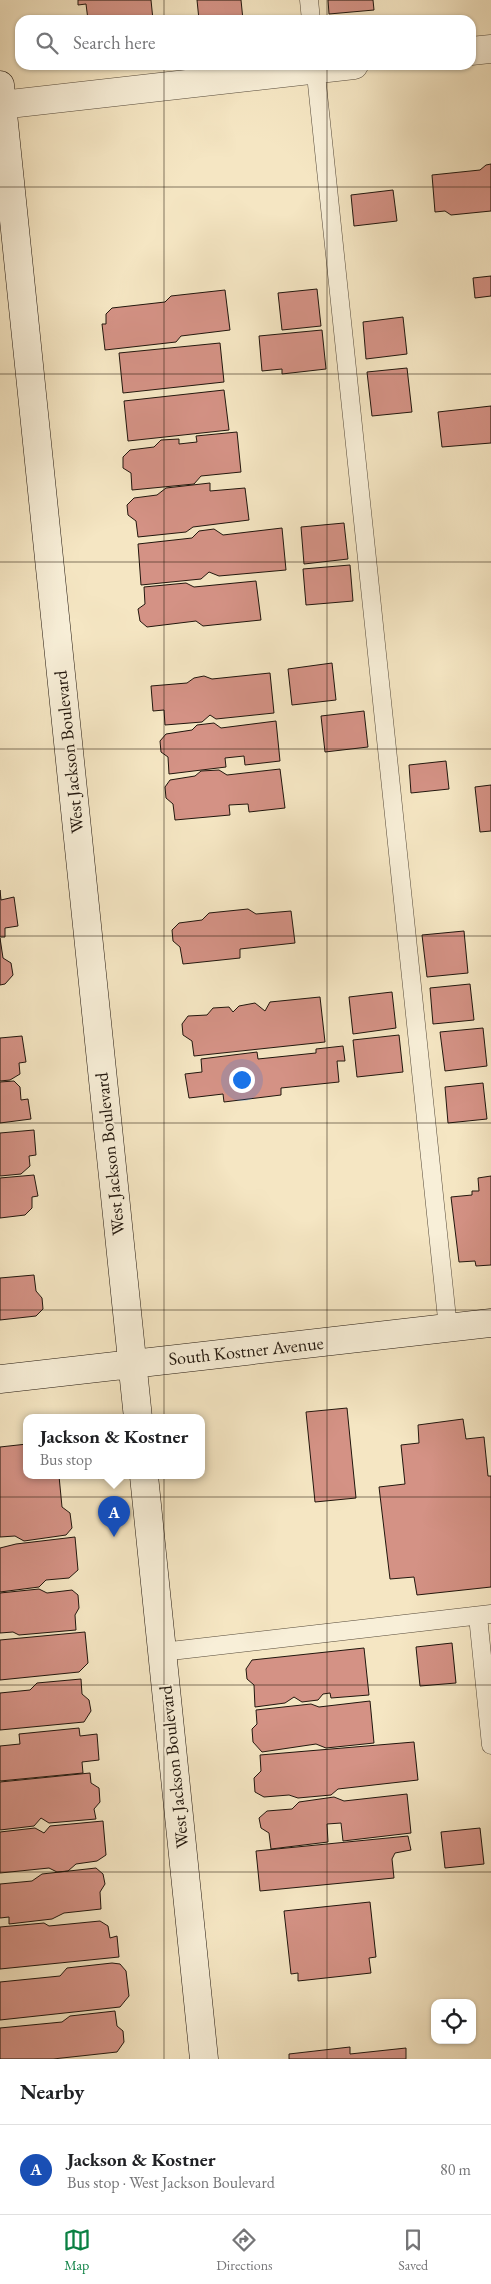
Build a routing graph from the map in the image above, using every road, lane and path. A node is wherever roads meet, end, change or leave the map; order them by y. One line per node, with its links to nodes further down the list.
1 (308, 0): 2 (lane)
2 (310, 15)
3 (491, 49): 4 (street)
4 (476, 50)
5 (286, 70): 7 (street)
6 (316, 70): 9 (lane)
7 (1, 98): 10 (street, West Jackson Boulevard)
8 (491, 1323): 9 (street, South Kostner Avenue)
9 (448, 1328): 10 (street, South Kostner Avenue)
10 (132, 1364): 11 (street, South Kostner Avenue); 12 (street, West Jackson Boulevard)
11 (0, 1379)
12 (138, 1414)
13 (144, 1479): 15 (street, West Jackson Boulevard)
14 (484, 1615): 15 (lane); 16 (lane)
15 (162, 1652): 17 (street, West Jackson Boulevard)
16 (491, 1745)
17 (204, 2059)

